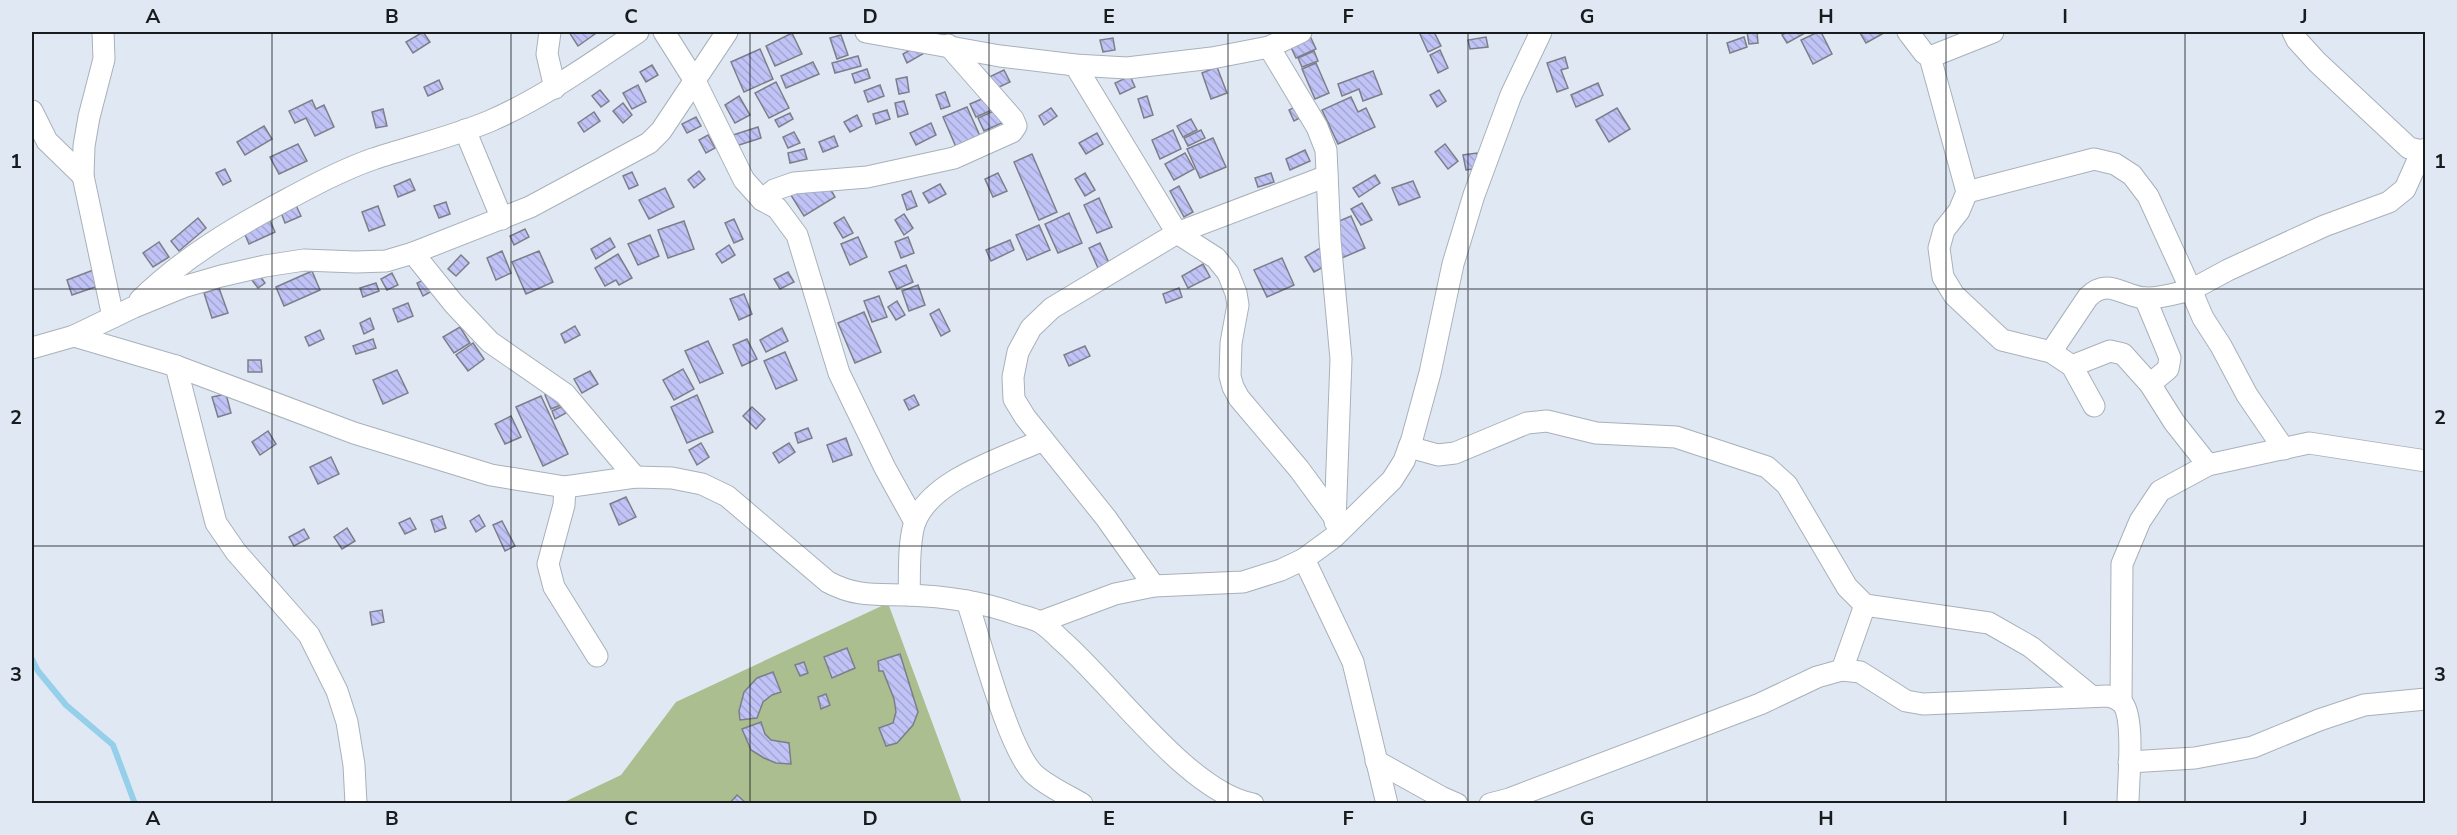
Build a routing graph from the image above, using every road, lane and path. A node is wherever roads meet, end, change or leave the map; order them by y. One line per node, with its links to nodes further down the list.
1 (104, 32): 21 (street)
2 (550, 32): 17 (street)
3 (638, 32): 17 (street)
4 (664, 32): 16 (street)
5 (728, 32): 16 (street)
6 (866, 32): 12 (street)
7 (1301, 32): 13 (street)
8 (1541, 32): 40 (street)
9 (1908, 32): 14 (street)
10 (1993, 32): 14 (street)
11 (2293, 32): 20 (street)
12 (948, 45): 15 (street); 24 (street)
13 (1269, 47): 15 (street); 22 (street)
14 (1930, 57): 23 (street)
15 (1075, 65): 26 (street)
16 (695, 81): 24 (street); 25 (street)
17 (555, 88): 19 (street)
18 (32, 111): 21 (street)
19 (465, 130): 25 (street); 30 (street)
20 (2424, 150): 28 (street)
21 (83, 176): 31 (street)
22 (1327, 176): 26 (street); 47 (street)
23 (1967, 192): 28 (street); 34 (street)
24 (762, 200): 46 (street)
25 (502, 219): 27 (street)
26 (1177, 233): 39 (street); 47 (street)
27 (413, 253): 30 (street); 44 (street)
28 (2192, 290): 29 (street); 41 (street)
29 (2145, 298): 34 (street); 37 (street)
30 (134, 307): 31 (street)
31 (112, 317): 32 (street)
32 (74, 336): 33 (street); 35 (street)
33 (32, 348)
34 (2051, 352): 36 (street)
35 (176, 366): 45 (street); 62 (street)
36 (2072, 366): 37 (street); 38 (street)
37 (2150, 384): 43 (street)
38 (2094, 406)
39 (1043, 440): 46 (street); 49 (street)
40 (1409, 447): 47 (street); 52 (street)
41 (2284, 449): 42 (street); 43 (street)
42 (2426, 461)
43 (2208, 465): 58 (street)
44 (635, 477): 45 (street); 50 (street)
45 (565, 487): 54 (street)
46 (915, 522): 50 (street)
47 (1335, 528): 48 (street)
48 (1304, 559): 49 (street); 59 (street)
49 (1154, 586): 53 (street)
50 (909, 595): 51 (street)
51 (967, 600): 53 (street); 63 (street)
52 (1865, 605): 55 (street); 56 (street)
53 (1040, 622): 61 (street)
54 (597, 656)
55 (1842, 670): 56 (street); 67 (street)
56 (2091, 696): 58 (street)
57 (2426, 699): 60 (street)
58 (2121, 702): 60 (street)
59 (1376, 761): 65 (street); 66 (street)
60 (2128, 762): 68 (street)
61 (1228, 800): 64 (street)
62 (356, 804)
63 (1082, 804)
64 (1253, 804)
65 (1387, 804)
66 (1457, 804)
67 (1490, 804)
68 (2128, 804)

